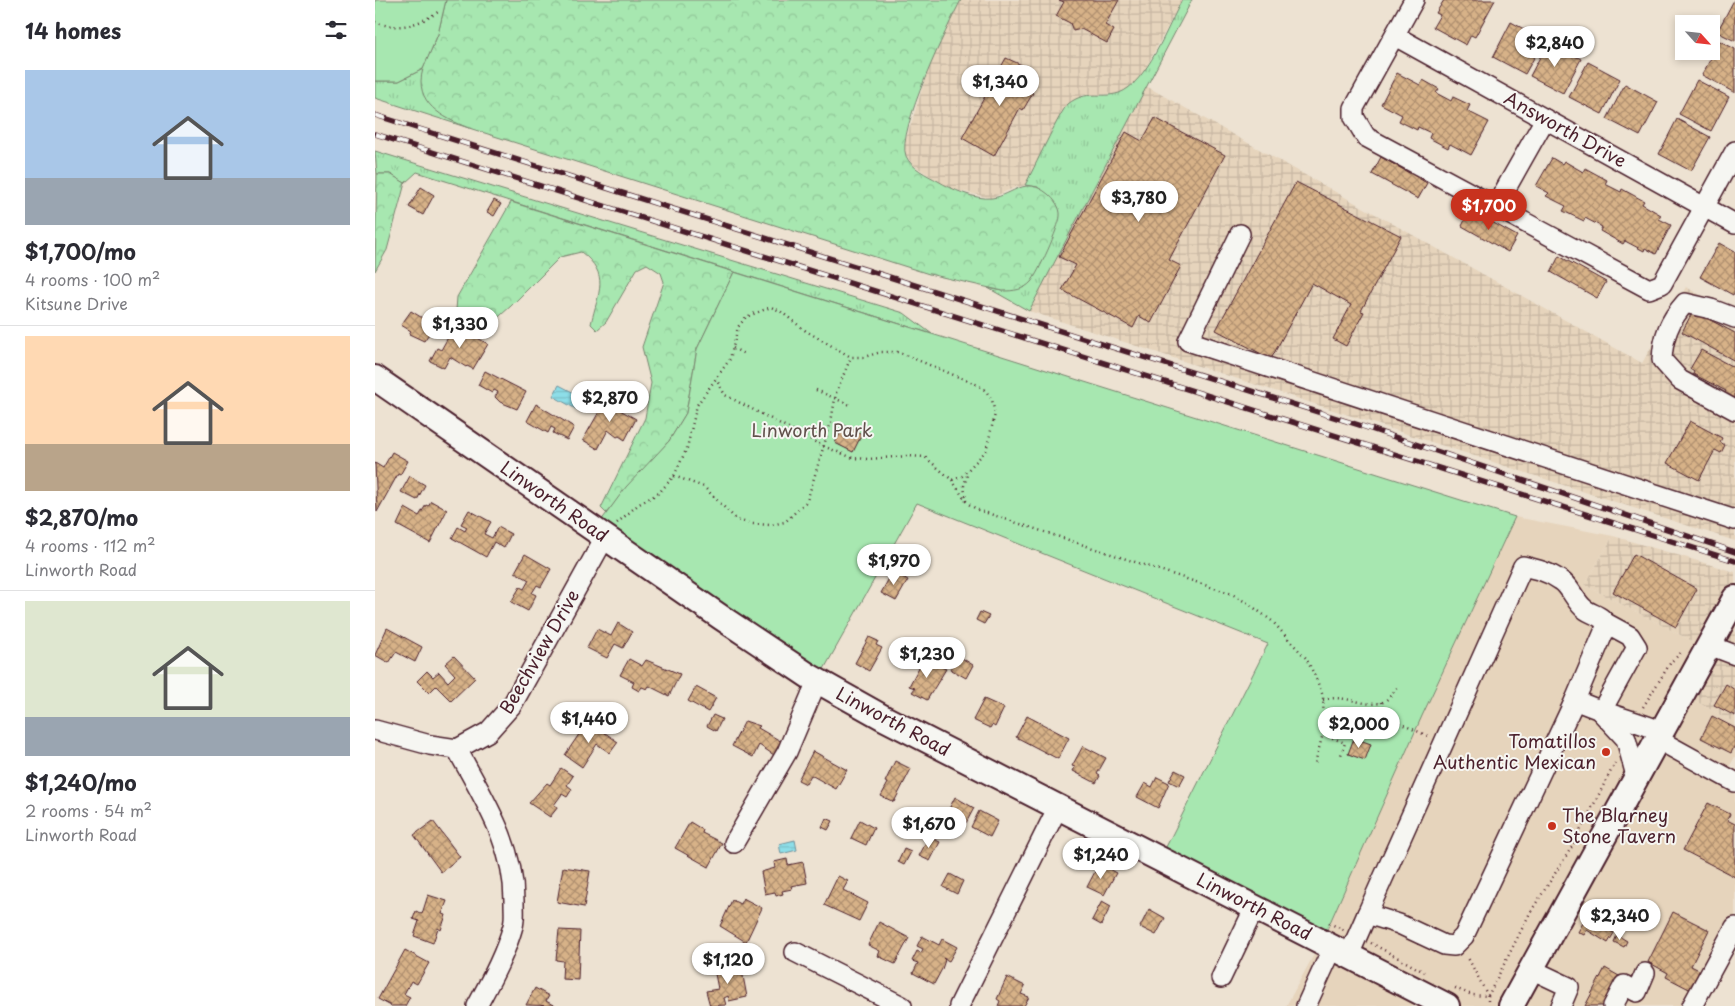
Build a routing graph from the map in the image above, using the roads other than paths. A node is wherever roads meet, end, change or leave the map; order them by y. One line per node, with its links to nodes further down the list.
1 (1414, 0): 2 (street)
2 (1395, 36): 3 (street, Answorth Drive); 5 (street)
3 (1545, 119): 5 (street); 6 (street, Answorth Drive)
4 (1732, 163): 6 (street)
5 (1496, 206): 6 (street)
6 (1704, 207): 7 (street, Answorth Drive)
7 (1735, 224)
8 (1240, 234): 12 (street)
9 (1735, 318): 11 (street)
10 (375, 378): 13 (main road, Linworth Road)
11 (1735, 410)
12 (1735, 520)
13 (605, 537): 18 (main road, Linworth Road); 23 (street, Beechview Drive)
14 (1735, 598): 16 (main road)
15 (1606, 623): 19 (street); 20 (street); 29 (street)
16 (1699, 646): 17 (street); 22 (main road)
17 (1735, 656)
18 (817, 681): 26 (main road, Linworth Road); 27 (street)
19 (1575, 700): 20 (street); 29 (street)
20 (1601, 712): 22 (street); 24 (street)
21 (375, 730): 23 (street)
22 (1659, 735): 24 (main road); 25 (street)
23 (457, 748): 38 (street)
24 (1636, 776): 34 (main road)
25 (1735, 782)
26 (1058, 807): 28 (main road, Linworth Road); 40 (street)
27 (734, 843)
28 (1255, 907): 31 (main road, Linworth Road); 36 (street)
29 (1367, 914): 31 (street)
30 (1735, 927): 33 (street)
31 (1347, 946): 37 (main road, Linworth Road); 41 (street)
32 (795, 952): 39 (street)
33 (1729, 952): 45 (street)
34 (1531, 969): 42 (main road); 43 (street)
35 (1645, 973): 44 (street)
36 (1221, 978)
37 (1447, 995)
38 (477, 1006)
39 (902, 1006)
40 (959, 1006)
41 (1306, 1006)
42 (1511, 1006)
43 (1561, 1006)
44 (1613, 1006)
45 (1692, 1006)

